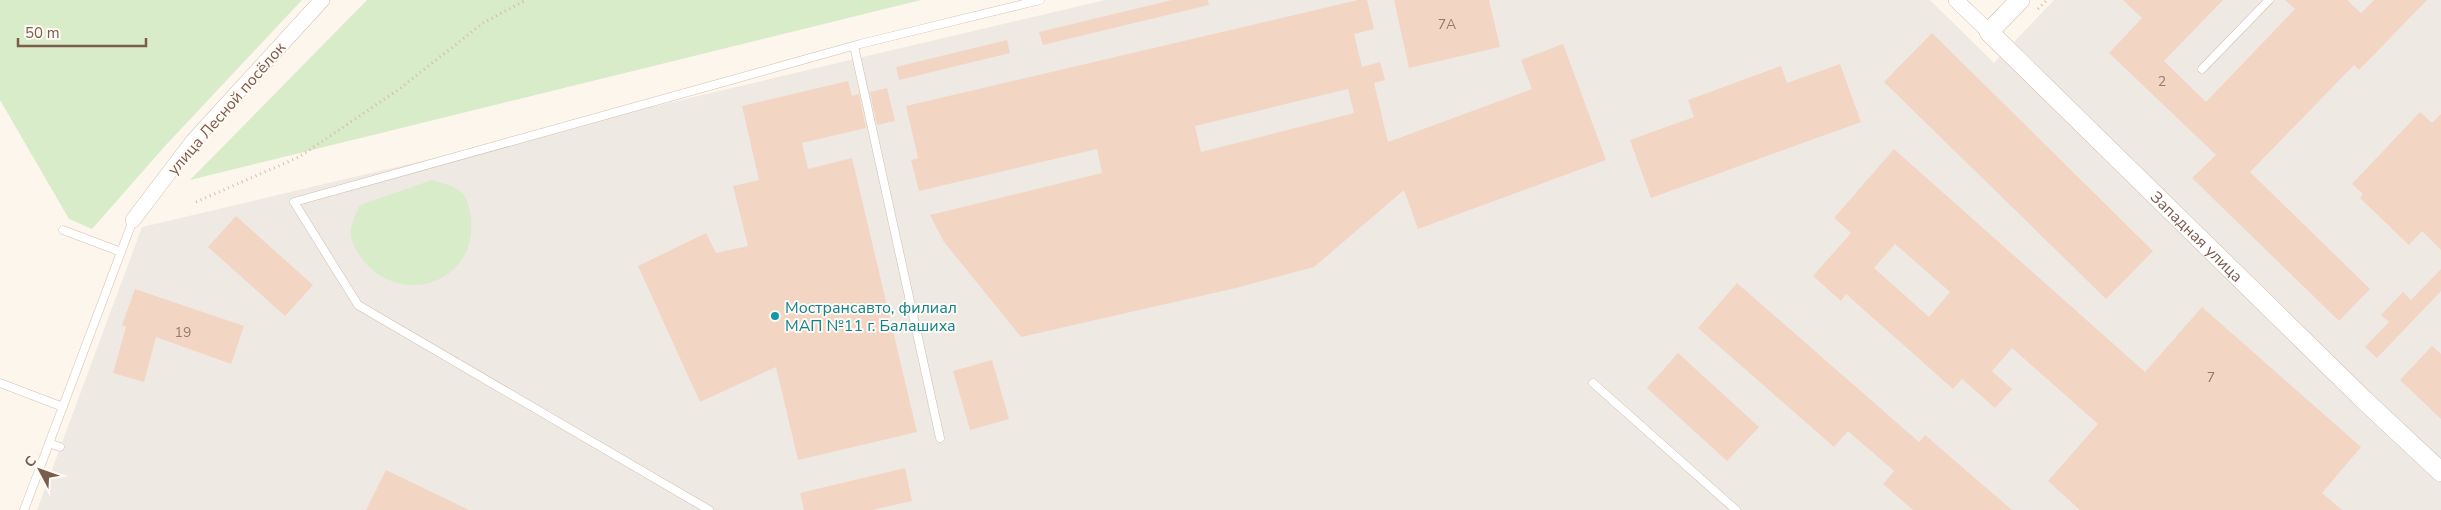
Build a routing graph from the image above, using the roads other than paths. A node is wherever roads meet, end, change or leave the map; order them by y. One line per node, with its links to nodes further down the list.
1 (322, 0): 9 (street, улица Лесной посёлок)
2 (1040, 0): 7 (lane)
3 (1956, 0): 6 (street, Западная улица)
4 (2020, 0): 6 (street)
5 (2268, 0): 8 (lane)
6 (1989, 32): 18 (street, Западная улица)
7 (854, 46): 15 (lane); 20 (lane)
8 (2202, 69)
9 (133, 220): 11 (lane)
10 (63, 230): 11 (lane)
11 (121, 252): 14 (lane)
12 (0, 383): 14 (lane)
13 (1593, 383): 21 (lane)
14 (63, 407): 16 (lane)
15 (940, 438)
16 (49, 443): 17 (lane); 19 (lane)
17 (60, 447)
18 (2441, 472)
19 (24, 510)
20 (709, 510)
21 (1736, 510)

